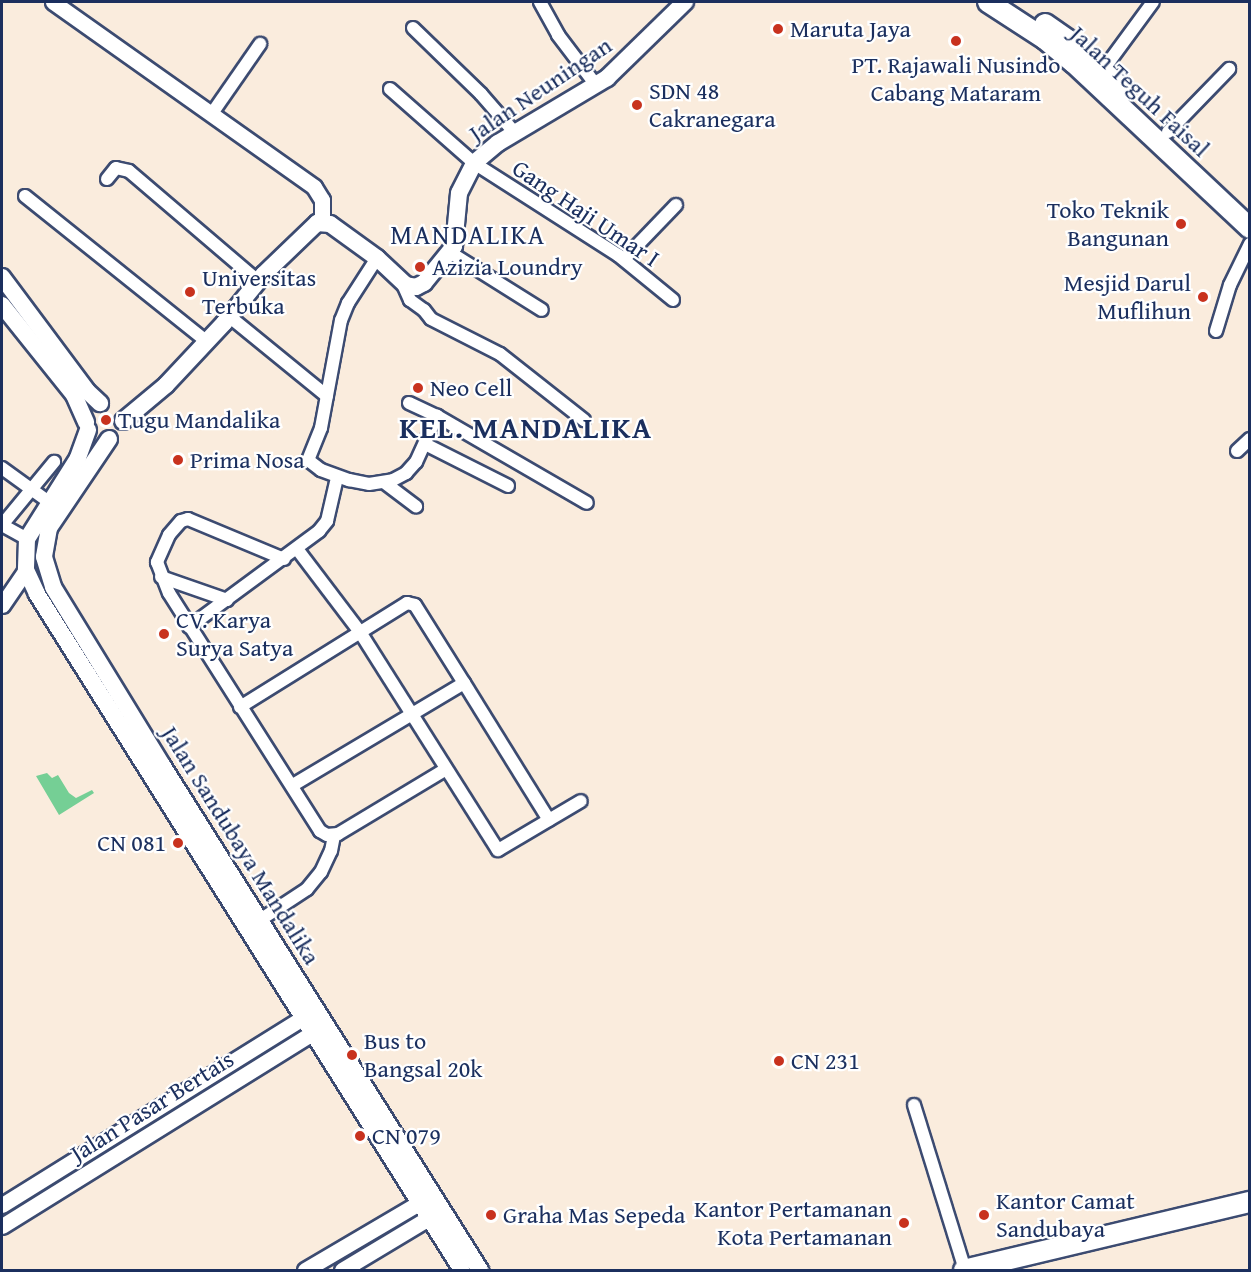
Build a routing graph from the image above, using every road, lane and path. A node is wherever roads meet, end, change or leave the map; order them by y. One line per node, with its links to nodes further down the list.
1 (53, 2): 13 (street)
2 (540, 2): 11 (street)
3 (685, 2): 11 (main road, Jalan Neuningan)
4 (988, 2): 22 (highway, Jalan Teguh Faisal)
5 (1013, 2): 10 (highway, Jalan Teguh Faisal)
6 (1153, 2): 10 (street)
7 (413, 28): 15 (street)
8 (260, 44): 13 (street)
9 (1229, 69): 14 (street)
10 (1103, 70): 14 (highway, Jalan Teguh Faisal)
11 (596, 85): 15 (main road, Jalan Neuningan)
12 (390, 89): 16 (street, Gang Haji Umar I)
13 (213, 112): 21 (street)
14 (1168, 132): 20 (highway, Jalan Teguh Faisal)
15 (515, 133): 16 (main road, Jalan Neuningan)
16 (474, 163): 24 (main road, Jalan Neuningan); 26 (street, Gang Haji Umar I)
17 (107, 179): 28 (street)
18 (25, 196): 35 (street)
19 (676, 205): 26 (street)
20 (1250, 211)
21 (321, 222): 25 (main road); 28 (main road)
22 (1250, 228)
23 (1250, 244): 34 (street)
24 (451, 253): 29 (main road); 32 (street)
25 (377, 258): 29 (main road); 36 (street)
26 (624, 259): 30 (street, Gang Haji Umar I)
27 (2, 277): 37 (main road)
28 (258, 281): 33 (main road)
29 (402, 282): 40 (street)
30 (673, 300)
31 (2, 305): 42 (main road)
32 (542, 310)
33 (230, 317): 35 (main road); 36 (street)
34 (1216, 331)
35 (207, 342): 41 (main road)
36 (327, 396): 50 (street)
37 (100, 403): 41 (main road); 42 (main road)
38 (409, 403): 39 (street)
39 (437, 416): 45 (street); 54 (street)
40 (584, 420)
41 (123, 421): 44 (main road)
42 (87, 426): 44 (main road); 53 (main road)
43 (1250, 439): 46 (street)
44 (110, 440): 66 (main road, Jalan Sandubaya Mandalika)
45 (425, 444): 50 (street); 51 (street)
46 (1237, 451)
47 (54, 462): 52 (street)
48 (2, 468): 52 (street)
49 (336, 482): 58 (street)
50 (385, 483): 55 (street)
51 (508, 486)
52 (27, 487): 53 (street); 56 (street)
53 (49, 502): 57 (main road)
54 (587, 503)
55 (416, 506)
56 (2, 525): 57 (street)
57 (27, 539): 60 (main road)
58 (297, 549): 59 (street); 65 (street)
59 (284, 559): 61 (street); 62 (street)
60 (26, 570): 63 (street); 66 (main road)
61 (161, 577): 62 (street); 64 (street)
62 (227, 600): 64 (street)
63 (2, 605)
64 (189, 627): 68 (street)
65 (360, 632): 67 (street); 68 (street); 69 (street)
66 (79, 647): 71 (main road, Jalan Sandubaya Mandalika)
67 (464, 683): 69 (street); 74 (street)
68 (240, 707): 72 (street)
69 (412, 714): 70 (street); 72 (street)
70 (446, 769): 74 (street); 75 (street)
71 (155, 770): 76 (main road, Jalan Sandubaya Mandalika); 77 (main road)
72 (293, 785): 75 (street)
73 (581, 801): 74 (street)
74 (549, 820)
75 (334, 836): 76 (street)
76 (260, 920): 77 (main road, Jalan Sandubaya Mandalika)
77 (311, 1013): 78 (main road, Jalan Sandubaya Mandalika); 82 (street)
78 (320, 1028): 80 (main road, Jalan Sandubaya Mandalika); 84 (street, Jalan Pasar Bertais)
79 (914, 1105): 89 (street)
80 (426, 1198): 83 (main road, Jalan Sandubaya Mandalika); 85 (street)
81 (1250, 1202): 89 (highway)
82 (2, 1205)
83 (436, 1214): 86 (street); 87 (main road); 88 (main road, Jalan Sandubaya Mandalika)
84 (2, 1226)
85 (305, 1270)
86 (342, 1270)
87 (462, 1270)
88 (480, 1270)
89 (964, 1270)

